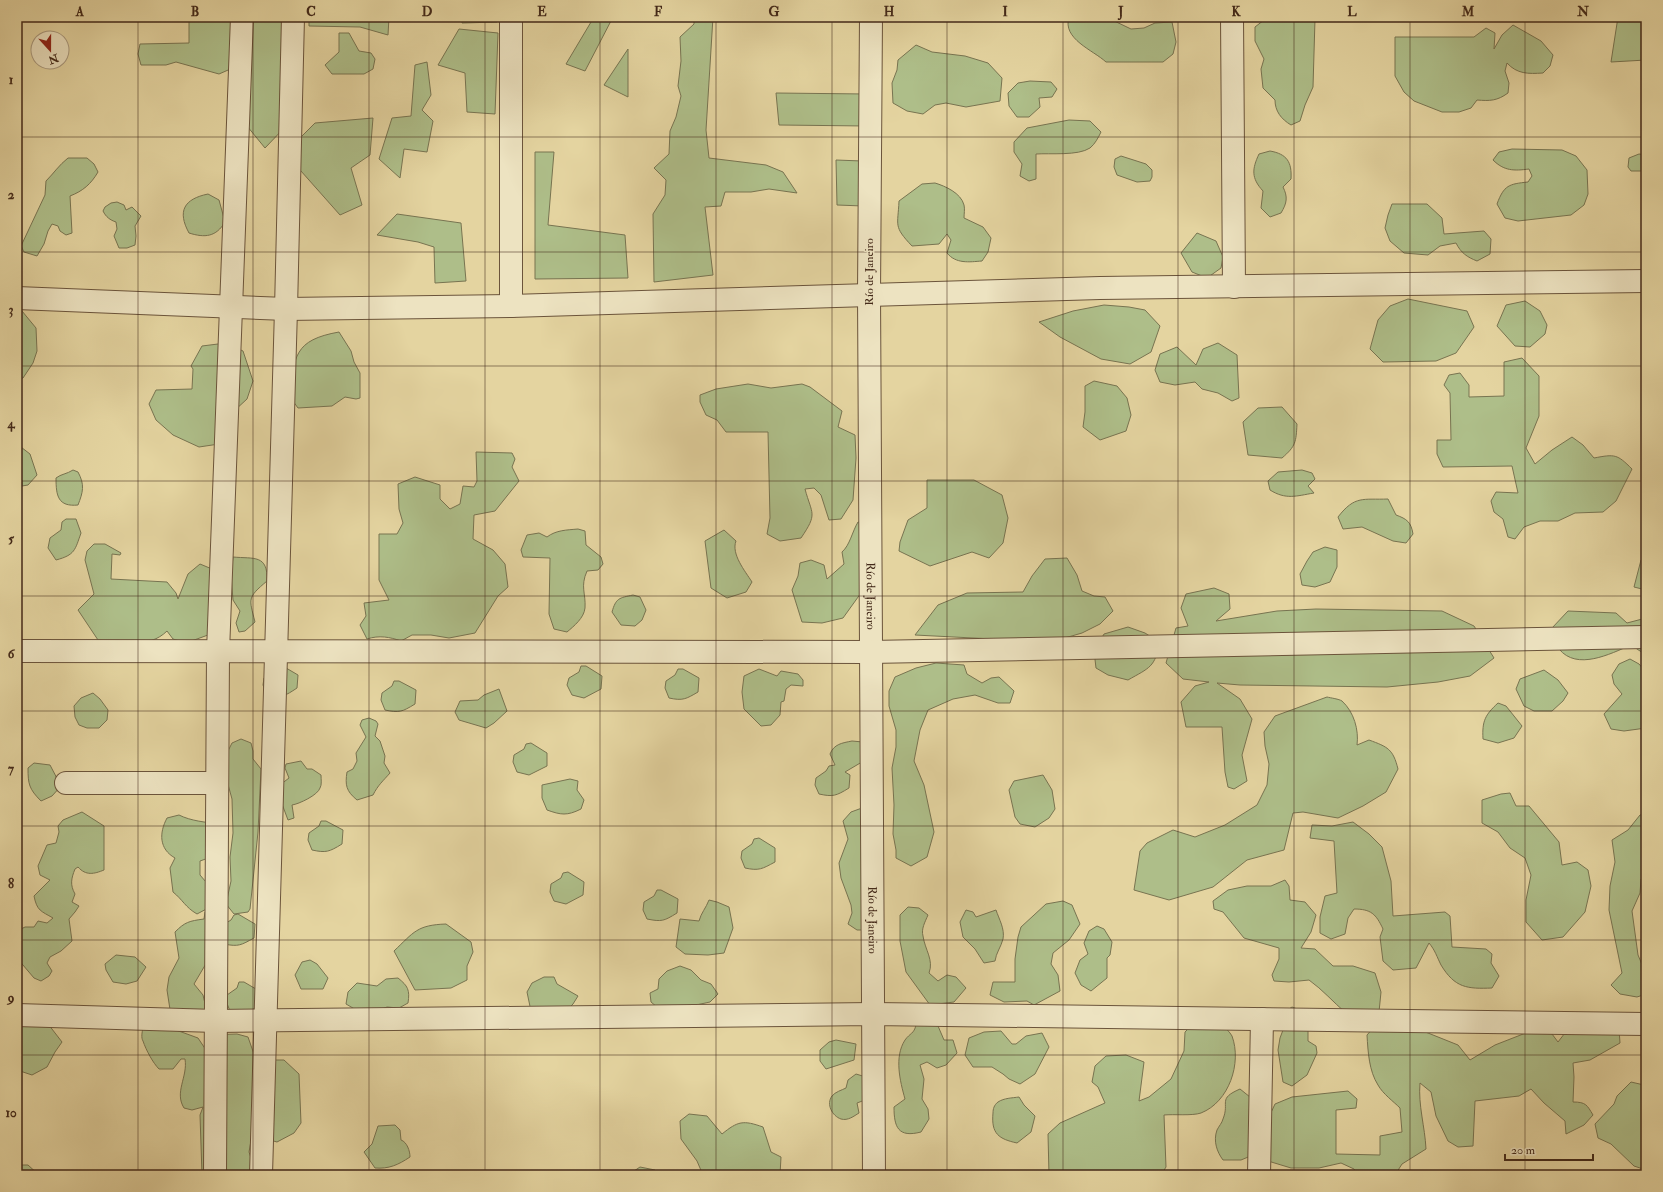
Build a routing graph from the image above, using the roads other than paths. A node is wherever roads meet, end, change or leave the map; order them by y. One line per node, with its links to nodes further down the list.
1 (242, 17): 11 (street)
2 (293, 17): 12 (street)
3 (511, 17): 10 (street)
4 (871, 17): 8 (street, Río de Janeiro)
5 (1232, 17): 7 (street)
6 (1646, 281): 7 (street)
7 (1234, 287): 8 (street)
8 (869, 294): 10 (street); 17 (street, Río de Janeiro)
9 (17, 298): 11 (street)
10 (511, 306): 12 (street)
11 (232, 307): 12 (street); 15 (street)
12 (286, 308): 16 (street)
13 (1646, 637): 17 (street)
14 (17, 651): 15 (street)
15 (218, 652): 16 (street); 19 (street)
16 (275, 652): 17 (street); 23 (street)
17 (870, 652): 20 (street, Río de Janeiro)
18 (66, 783): 19 (street)
19 (217, 783): 24 (street)
20 (873, 1014): 22 (street); 23 (street); 28 (street, Río de Janeiro)
21 (17, 1015): 24 (street)
22 (1262, 1019): 25 (street); 29 (street)
23 (265, 1020): 24 (street); 27 (street)
24 (216, 1021): 26 (street)
25 (1646, 1024)
26 (215, 1175)
27 (261, 1175)
28 (874, 1175)
29 (1259, 1175)

